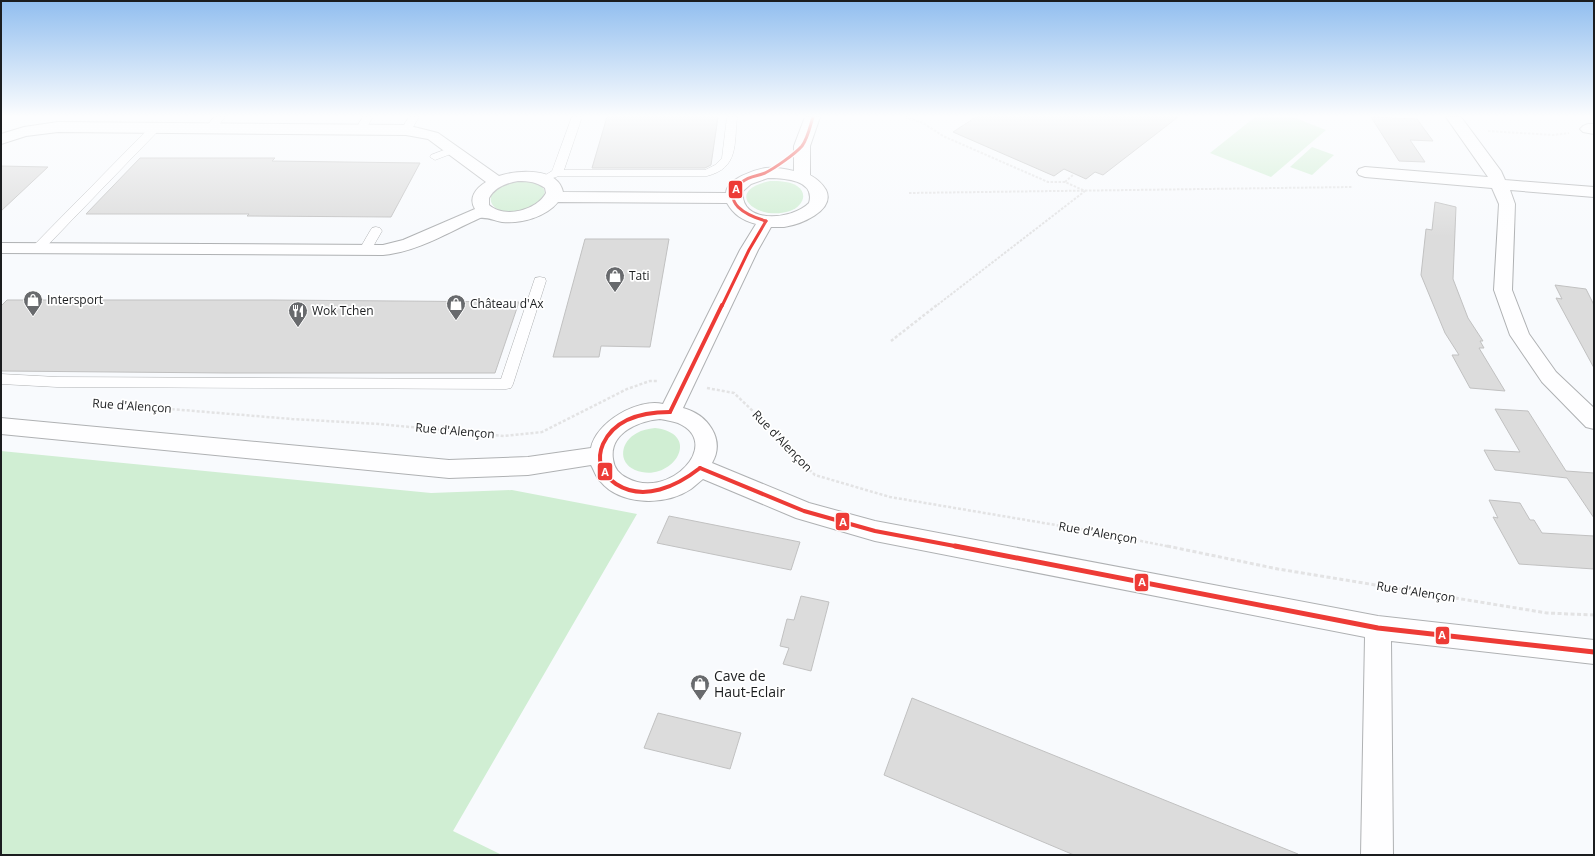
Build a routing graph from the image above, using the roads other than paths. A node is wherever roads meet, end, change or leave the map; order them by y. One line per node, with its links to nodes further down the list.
1 (127, 157): 21 (lane)
2 (462, 157): 12 (street)
3 (559, 157): 10 (lane)
4 (727, 157): 10 (lane)
5 (788, 157): 9 (street)
6 (802, 157): 11 (street)
7 (1482, 157): 13 (street)
8 (1372, 173): 13 (street)
9 (766, 174): 11 (street); 16 (street)
10 (550, 176): 12 (street); 15 (street)
11 (802, 178): 18 (street)
12 (497, 182): 17 (street)
13 (1498, 184): 14 (street); 26 (street)
14 (1594, 192)
15 (554, 197): 16 (street); 17 (street)
16 (733, 198): 18 (street)
17 (488, 212): 22 (street)
18 (766, 221): 25 (street)
19 (376, 231): 22 (lane)
20 (1, 248): 21 (street)
21 (38, 248): 22 (street)
22 (365, 250)
23 (540, 281): 24 (lane)
24 (1, 379)
25 (670, 412): 28 (street); 29 (street)
26 (1594, 421)
27 (1, 426): 28 (street)
28 (600, 455): 29 (street)
29 (700, 468): 30 (street)
30 (1378, 628): 31 (street); 32 (street)
31 (1594, 652)
32 (1377, 855)

